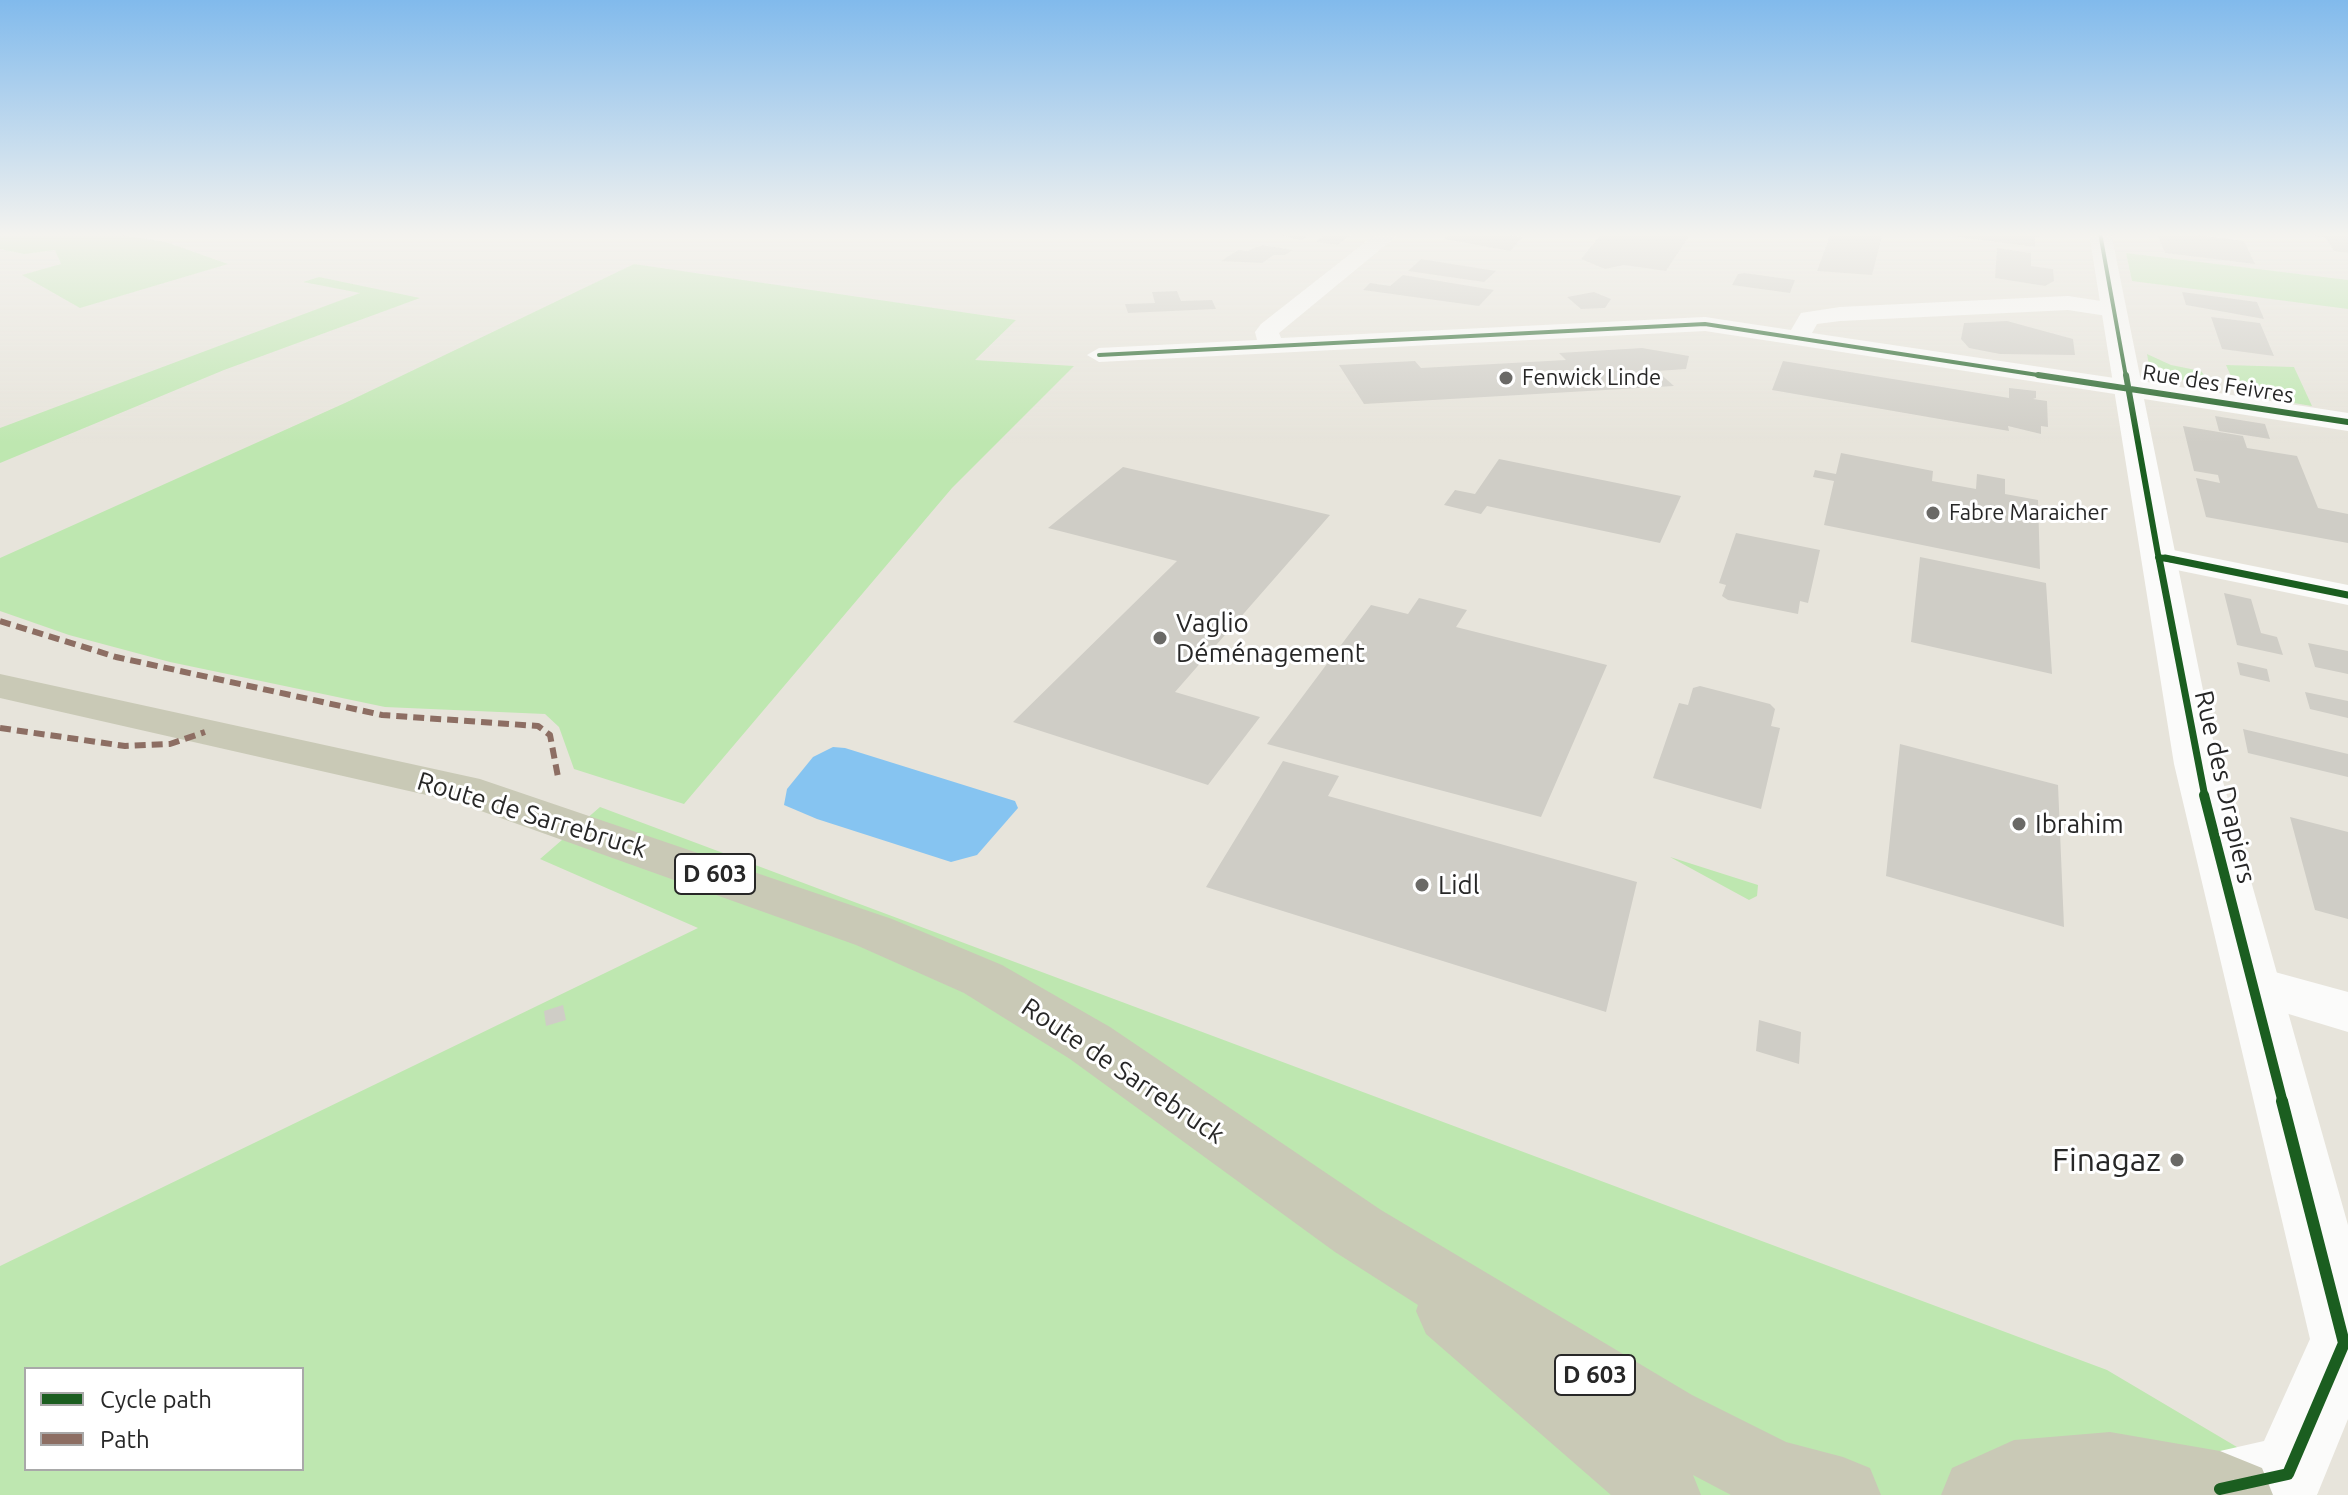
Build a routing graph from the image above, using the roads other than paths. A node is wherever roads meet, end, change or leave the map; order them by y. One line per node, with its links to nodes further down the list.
1 (1302, 303): 5 (street)
2 (2113, 303): 3 (street, Rue des Drapiers)
3 (2114, 310): 4 (street); 7 (street, Rue des Drapiers)
4 (1799, 336): 5 (street, Rue des Feivres); 7 (street, Rue des Feivres)
5 (1271, 346): 6 (street, Rue des Feivres)
6 (1099, 355)
7 (2128, 388): 8 (street, Rue des Feivres); 9 (street, Rue des Drapiers)
8 (2348, 422)
9 (2158, 557): 10 (street); 12 (street, Rue des Drapiers)
10 (2348, 595)
11 (0, 686): 14 (main road, Route de Sarrebruck / D 603)
12 (2253, 985): 13 (street); 15 (street, Rue des Drapiers)
13 (2348, 1012)
14 (1358, 1231): 17 (main road, Route de Sarrebruck / D 603); 18 (main road, Route de Sarrebruck / D 603)
15 (2346, 1347): 16 (street, Rue des Drapiers)
16 (2228, 1492): 19 (main road)
17 (1663, 1495)
18 (1843, 1495)
19 (1979, 1495)

